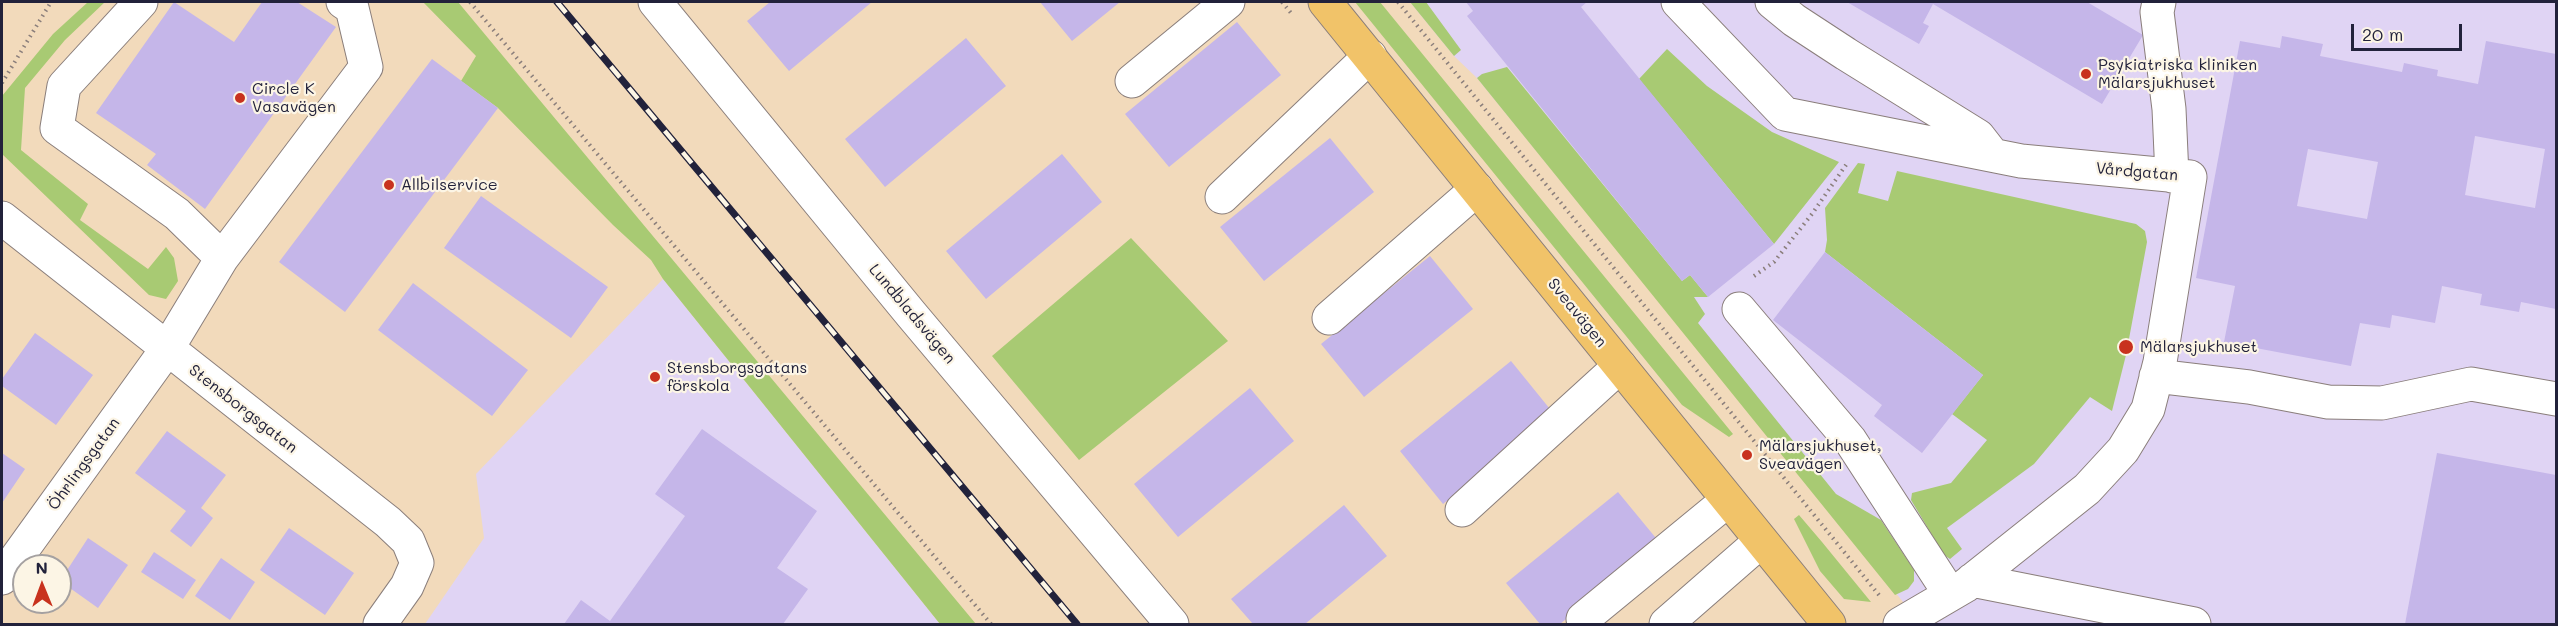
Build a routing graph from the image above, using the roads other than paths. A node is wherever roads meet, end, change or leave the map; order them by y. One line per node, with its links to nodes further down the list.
1 (141, 2): 16 (street)
2 (343, 2): 16 (street, Öhrlingsgatan)
3 (654, 2): 30 (street, Lundbladsvägen)
4 (1228, 2): 10 (street)
5 (1325, 2): 9 (main road, Sveavägen)
6 (1678, 2): 11 (street, Vårdgatan)
7 (1772, 2): 11 (street)
8 (2159, 2): 12 (street)
9 (1370, 56): 13 (main road, Sveavägen); 14 (street)
10 (1132, 81)
11 (1993, 155): 12 (street, Vårdgatan)
12 (2172, 176): 21 (street, Vårdgatan)
13 (1477, 189): 18 (street); 20 (main road, Sveavägen)
14 (1222, 197)
15 (2, 218): 19 (street, Stensborgsgatan)
16 (222, 258): 19 (street, Öhrlingsgatan)
17 (1739, 309): 27 (street)
18 (1329, 318)
19 (166, 349): 26 (street, Öhrlingsgatan); 29 (street, Stensborgsgatan)
20 (1620, 366): 23 (main road, Sveavägen); 24 (street)
21 (2156, 376): 22 (street); 27 (street, Vårdgatan)
22 (2556, 399)
23 (1728, 500): 25 (main road, Sveavägen); 28 (street)
24 (1462, 510)
25 (1761, 541): 31 (street); 32 (main road, Sveavägen)
26 (2, 578)
27 (1930, 606): 33 (street)
28 (1582, 620)
29 (380, 624)
30 (1172, 624)
31 (1666, 624)
32 (1829, 624)
33 (2194, 624)

